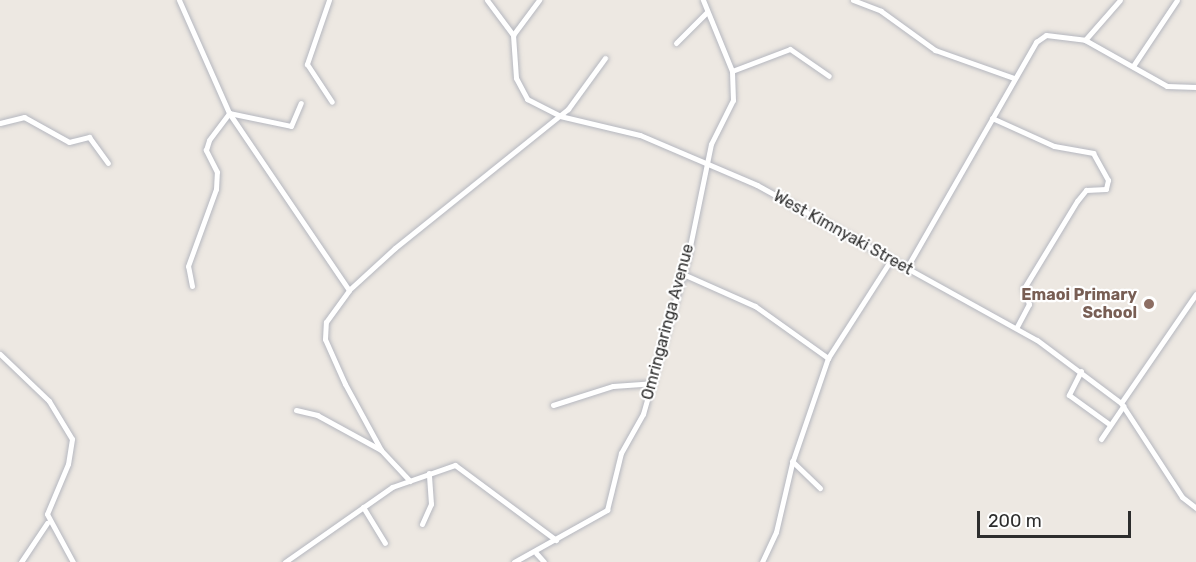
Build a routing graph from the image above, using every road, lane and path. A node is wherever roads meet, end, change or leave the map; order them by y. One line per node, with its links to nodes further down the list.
1 (179, 0): 21 (street)
2 (329, 0): 19 (street)
3 (487, 0): 10 (street, West Kimnyaki Street)
4 (539, 0): 10 (street)
5 (703, 0): 9 (street)
6 (853, 0): 17 (street)
7 (1120, 0): 11 (street)
8 (1177, 0): 14 (street)
9 (707, 12): 12 (street); 15 (street)
10 (513, 35): 22 (street, West Kimnyaki Street)
11 (1085, 40): 14 (street); 17 (street)
12 (676, 43)
13 (605, 58): 22 (street)
14 (1133, 66): 18 (street)
15 (732, 71): 16 (street); 26 (street, Omringaringa Avenue)
16 (829, 76)
17 (1014, 78): 23 (street)
18 (1196, 87)
19 (332, 102)
20 (301, 103): 21 (street)
21 (229, 112): 30 (street); 31 (street)
22 (560, 116): 26 (street, West Kimnyaki Street); 31 (street)
23 (992, 118): 28 (street); 33 (street)
24 (0, 123): 25 (street)
25 (108, 163)
26 (707, 164): 27 (street, West Kimnyaki Street); 29 (street, Omringaringa Avenue)
27 (891, 260): 28 (street, West Kimnyaki Street); 35 (street)
28 (906, 269): 33 (street, West Kimnyaki Street)
29 (683, 274): 35 (street); 37 (street, Omringaringa Avenue)
30 (192, 286)
31 (349, 290): 43 (street)
32 (1196, 294): 38 (street)
33 (1016, 328): 36 (street, West Kimnyaki Street)
34 (0, 354): 50 (street)
35 (828, 358): 44 (street)
36 (1082, 371): 38 (street, West Kimnyaki Street); 41 (street)
37 (652, 383): 39 (street); 52 (street, Omringaringa Avenue)
38 (1122, 404): 41 (street); 49 (street, West Kimnyaki Street)
39 (553, 405)
40 (296, 410): 43 (street)
41 (1109, 424): 42 (street)
42 (1101, 439)
43 (381, 450): 46 (street)
44 (792, 461): 47 (street); 60 (street)
45 (429, 473): 46 (street); 51 (street); 52 (street)
46 (410, 481): 48 (street)
47 (820, 488)
48 (363, 507): 53 (street); 57 (street)
49 (1196, 508)
50 (47, 523): 55 (street); 56 (street)
51 (422, 524)
52 (556, 540): 54 (street, Omringaringa Avenue)
53 (385, 543)
54 (536, 553): 58 (street, Omringaringa Avenue); 59 (street)
55 (21, 562)
56 (73, 562)
57 (285, 562)
58 (514, 562)
59 (544, 562)
60 (762, 562)

